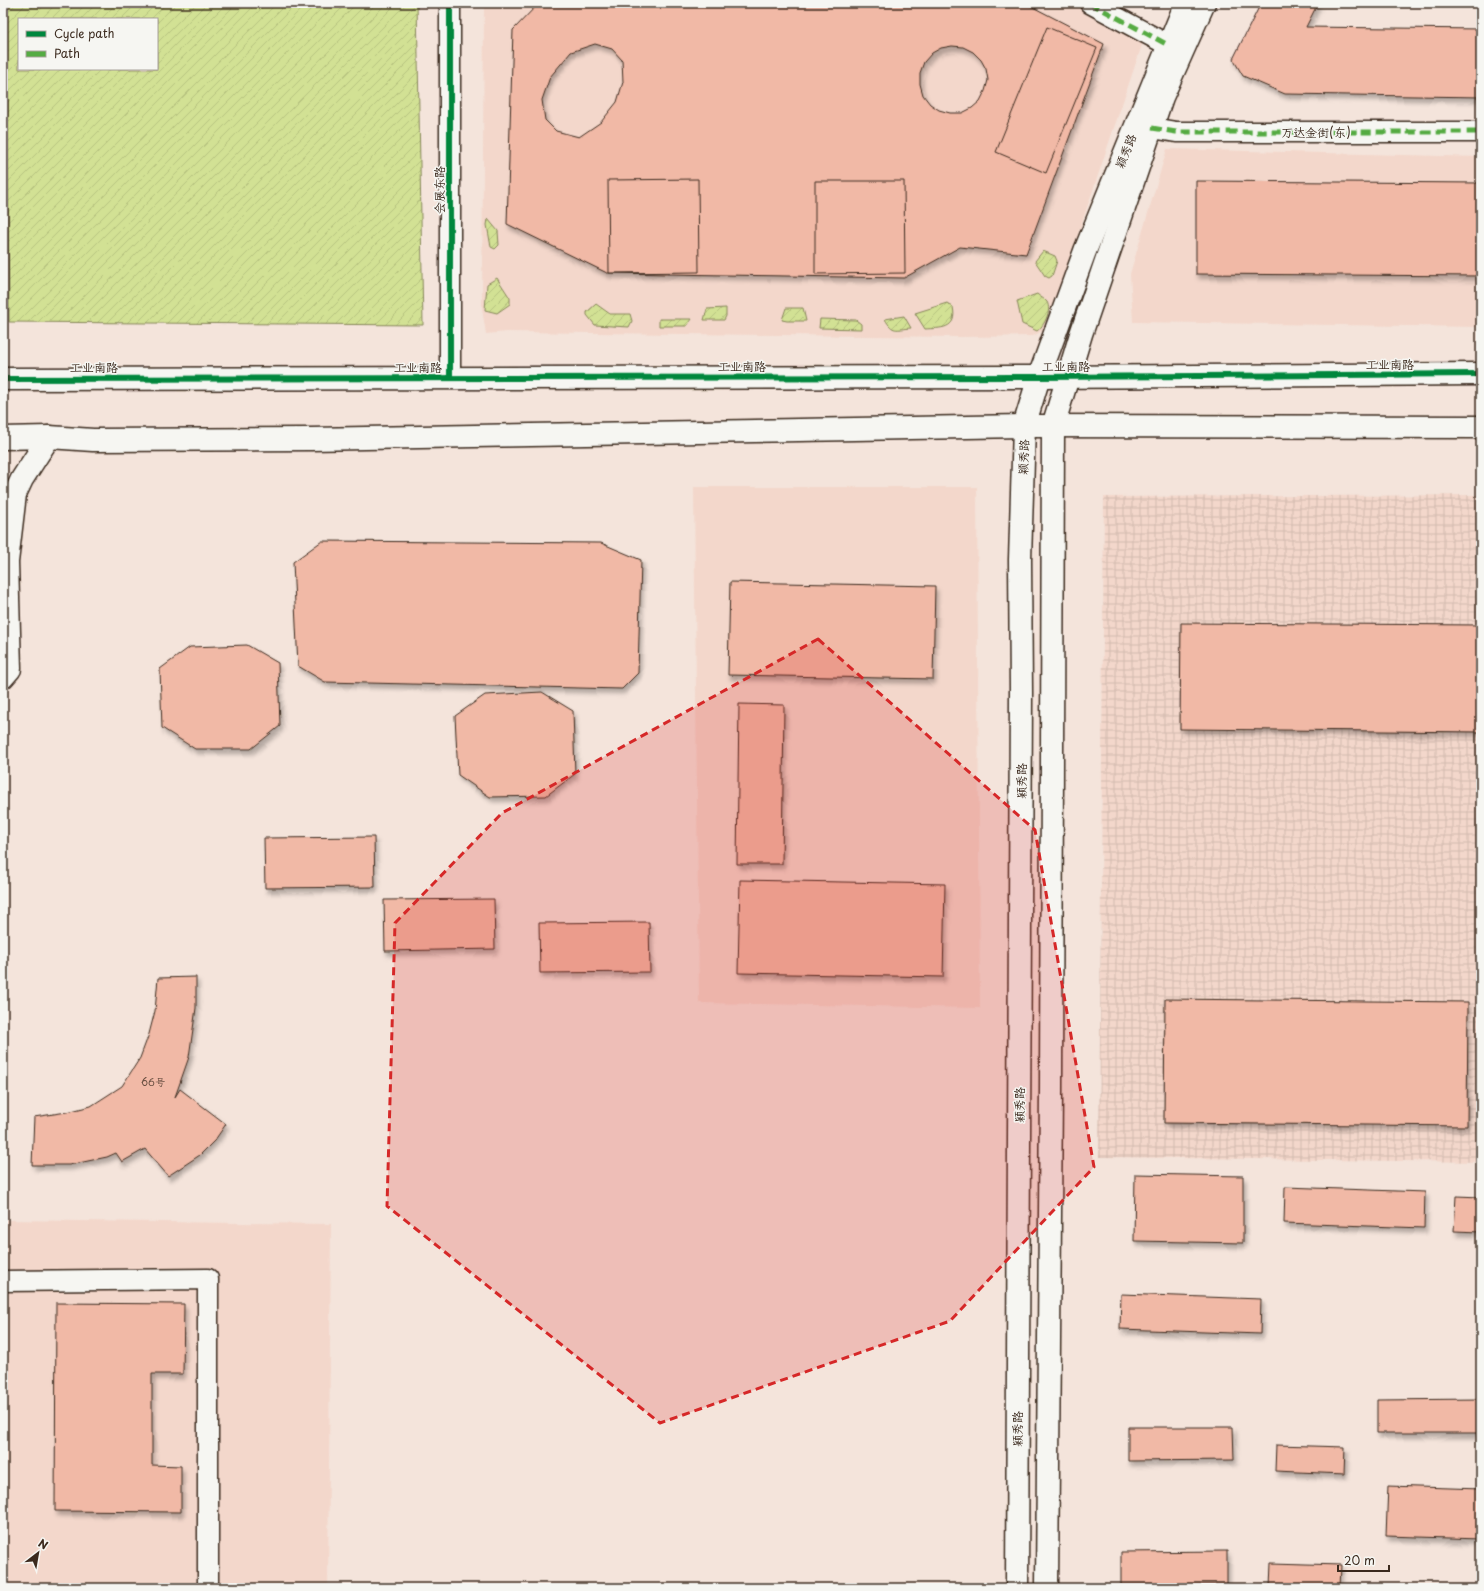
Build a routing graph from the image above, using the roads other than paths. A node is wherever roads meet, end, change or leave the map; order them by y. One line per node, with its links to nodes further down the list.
1 (450, 3): 11 (street, 会展东路)
2 (1090, 3): 5 (street)
3 (1186, 3): 5 (main road, 颖秀路)
4 (1204, 3): 6 (main road, 颖秀路)
5 (1168, 45): 9 (main road, 颖秀路)
6 (1152, 128): 7 (street, 万达金街(东)); 10 (main road, 颖秀路)
7 (1481, 132)
8 (1481, 374): 10 (main road, 工业南路)
9 (1039, 377): 10 (main road, 工业南路); 11 (main road, 工业南路); 13 (main road, 颖秀路)
10 (1068, 377): 14 (main road, 颖秀路)
11 (450, 378): 12 (main road, 工业南路)
12 (3, 379)
13 (1024, 426): 14 (main road); 16 (main road); 21 (main road, 颖秀路)
14 (1053, 426): 15 (main road); 22 (main road, 颖秀路)
15 (1481, 427)
16 (49, 436): 17 (main road); 18 (main road)
17 (3, 438)
18 (3, 677)
19 (3, 1281): 20 (street)
20 (208, 1588)
21 (1017, 1588)
22 (1047, 1588)

